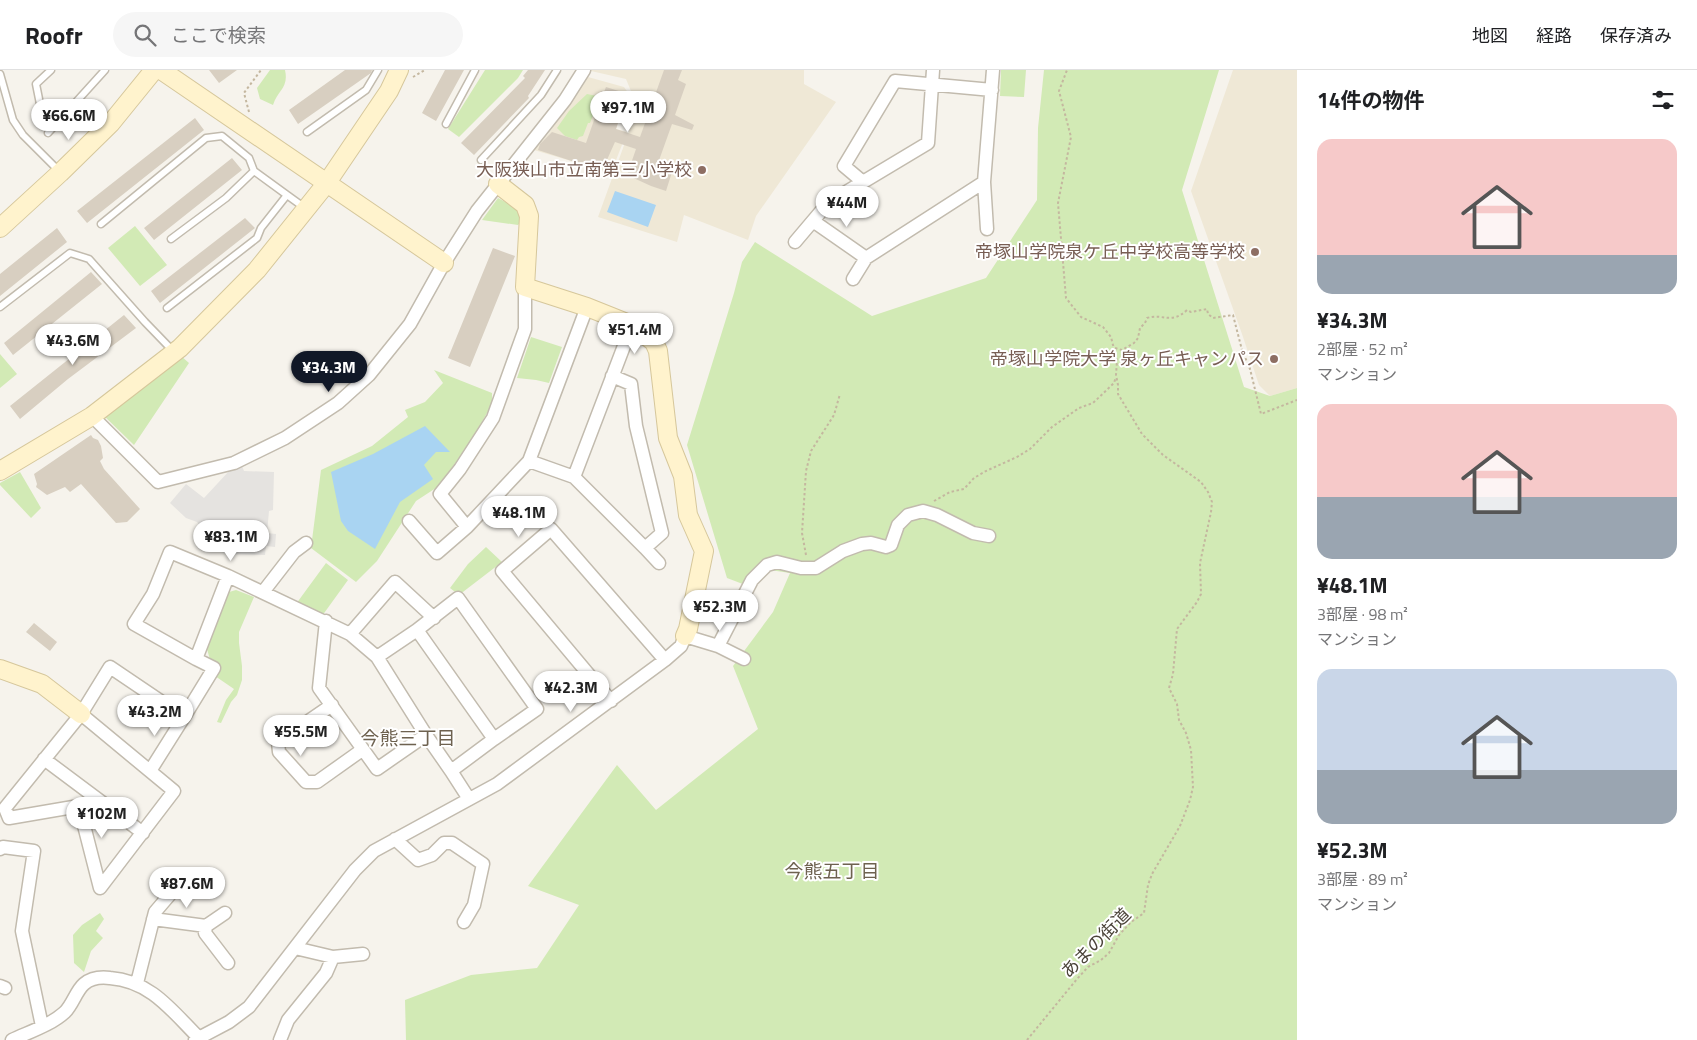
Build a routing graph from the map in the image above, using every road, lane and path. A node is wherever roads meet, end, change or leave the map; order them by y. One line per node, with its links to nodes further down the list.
1 (51, 70): 21 (lane)
2 (105, 70): 21 (lane)
3 (154, 70): 26 (street)
4 (161, 70): 29 (street)
5 (253, 70): 16 (path)
6 (261, 70): 16 (path)
7 (378, 70): 22 (lane)
8 (399, 70): 29 (street)
9 (475, 70): 20 (lane)
10 (557, 70): 24 (lane)
11 (584, 70): 30 (street)
12 (933, 70): 17 (street)
13 (993, 70): 18 (street)
14 (1067, 70): 47 (path, あまの街道)
15 (0, 74): 26 (lane)
16 (257, 75): 19 (path)
17 (932, 84): 18 (street); 27 (street); 27 (street)
18 (992, 90): 28 (street)
19 (250, 116)
20 (446, 124)
21 (56, 125): 23 (lane)
22 (307, 132)
23 (48, 133)
24 (481, 160)
25 (254, 171): 31 (lane); 34 (lane); 37 (lane)
26 (60, 173): 35 (street)
27 (864, 182): 33 (street)
28 (984, 182): 36 (street); 39 (street)
29 (326, 184): 32 (street); 40 (street)
30 (498, 184): 40 (street); 42 (street)
31 (287, 195): 32 (lane); 45 (lane)
32 (306, 209): 48 (street)
33 (813, 221): 38 (street); 39 (street)
34 (101, 224)
35 (0, 228)
36 (987, 229)
37 (171, 239)
38 (795, 242)
39 (866, 258): 41 (street)
40 (444, 263): 53 (street)
41 (853, 279)
42 (525, 287): 44 (street); 59 (street)
43 (0, 307): 48 (lane)
44 (587, 307): 46 (street); 54 (street)
45 (167, 308)
46 (632, 325): 50 (street); 71 (street)
47 (1114, 348): 49 (path, あまの街道); 52 (path)
48 (175, 353): 53 (street)
49 (1116, 374): 57 (path); 108 (path, あまの街道)
50 (612, 376): 56 (street); 62 (street)
51 (840, 394): 64 (path)
52 (1297, 400)
53 (92, 416): 55 (street)
54 (529, 461): 56 (street); 59 (street)
55 (0, 471)
56 (574, 477): 62 (street)
57 (923, 511): 60 (street); 64 (street)
58 (409, 520): 59 (street)
59 (467, 527)
60 (989, 536)
61 (306, 543): 66 (street)
62 (645, 548): 63 (street)
63 (658, 562)
64 (806, 568): 72 (street)
65 (228, 576): 66 (street); 74 (street); 74 (street)
66 (263, 592): 68 (street)
67 (434, 618): 69 (street); 70 (street); 83 (street)
68 (326, 622): 70 (street); 79 (street)
69 (417, 630): 73 (street); 83 (street)
70 (350, 634): 73 (street)
71 (685, 636): 72 (street); 76 (street)
72 (718, 646): 75 (street)
73 (377, 657): 82 (street)
74 (196, 659): 81 (street)
75 (744, 659)
76 (665, 660): 78 (street); 78 (street)
77 (0, 669): 80 (street)
78 (611, 701): 89 (street)
79 (332, 705): 84 (street); 84 (street)
80 (81, 714): 81 (street); 85 (street); 86 (street)
81 (184, 718): 86 (street)
82 (426, 735): 84 (street); 87 (street)
83 (494, 739): 87 (street)
84 (362, 750)
85 (44, 759): 88 (street); 90 (street)
86 (150, 771): 91 (street)
87 (451, 771): 89 (street)
88 (89, 793): 90 (street); 91 (street)
89 (469, 800): 92 (street)
90 (79, 806): 91 (street)
91 (143, 833)
92 (395, 839): 97 (street); 99 (street)
93 (0, 849): 104 (street)
94 (178, 885): 96 (street)
95 (225, 913): 98 (street)
96 (153, 919): 98 (street); 103 (street)
97 (464, 922)
98 (206, 926): 102 (street)
99 (295, 948): 101 (street); 105 (street)
100 (363, 954): 101 (street)
101 (333, 957): 107 (street)
102 (228, 963)
103 (137, 984): 104 (street); 105 (street)
104 (42, 1026): 106 (street)
105 (197, 1039)
106 (12, 1040)
107 (280, 1040)
108 (1027, 1040)

